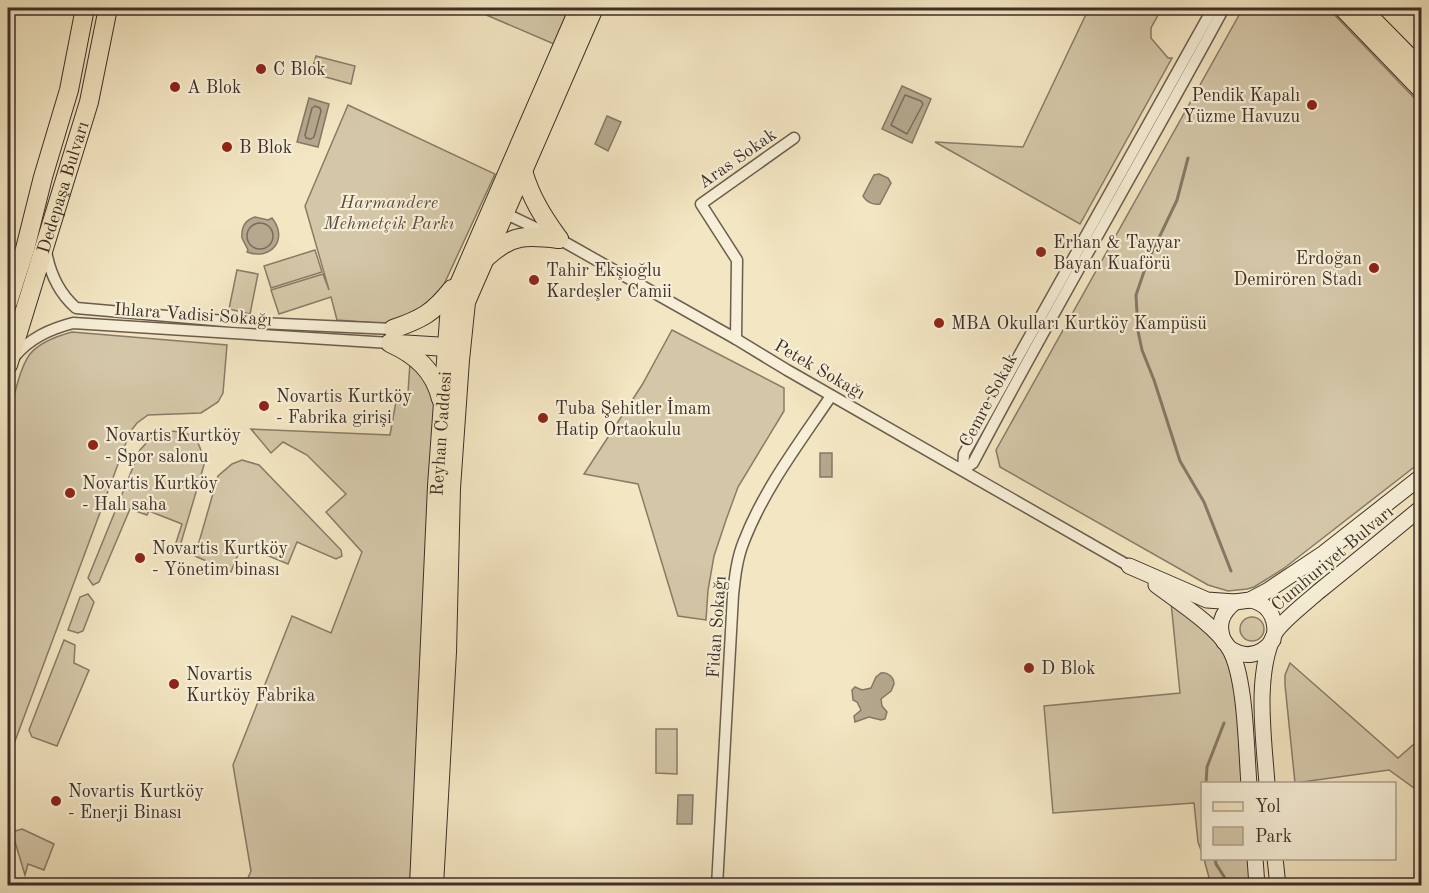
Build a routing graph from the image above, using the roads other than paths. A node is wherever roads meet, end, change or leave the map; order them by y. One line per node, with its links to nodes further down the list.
1 (85, 8): 19 (main road, Dedepaşa Bulvarı)
2 (108, 8): 14 (main road, Dedepaşa Bulvarı)
3 (579, 8): 13 (main road, Reyhan Caddesi)
4 (594, 8): 12 (main road, Reyhan Caddesi)
5 (1213, 8): 18 (street, Cemre Sokak)
6 (1224, 8): 18 (street, Cemre Sokak)
7 (1343, 8): 10 (main road)
8 (1361, 8): 9 (main road)
9 (1422, 70)
10 (1422, 90)
11 (794, 138): 21 (street, Aras Sokak)
12 (523, 171): 13 (main road, Reyhan Caddesi); 15 (main road)
13 (498, 209): 15 (street, Petek Sokağı); 16 (main road, Reyhan Caddesi); 17 (main road, Reyhan Caddesi)
14 (45, 239): 20 (street); 23 (main road, Dedepaşa Bulvarı)
15 (559, 239): 16 (main road); 21 (street, Petek Sokağı)
16 (485, 258): 22 (main road, Reyhan Caddesi)
17 (459, 282): 20 (main road); 22 (main road, Reyhan Caddesi)
18 (1057, 297): 26 (street, Cemre Sokak)
19 (8, 302)
20 (392, 336): 22 (main road); 23 (street, Ihlara Vadisi Sokağı); 25 (main road)
21 (736, 339): 24 (street, Petek Sokağı)
22 (452, 340): 25 (main road, Reyhan Caddesi); 38 (main road, Reyhan Caddesi)
23 (8, 364)
24 (831, 396): 26 (street, Petek Sokağı); 39 (street, Fidan Sokağı)
25 (443, 408): 37 (main road, Reyhan Caddesi)
26 (963, 470): 29 (street, Petek Sokağı)
27 (1422, 476): 30 (street, Cumhuriyet Bulvarı)
28 (1422, 507): 31 (street, Cumhuriyet Bulvarı)
29 (1129, 566): 30 (street); 32 (street)
30 (1242, 601): 31 (street); 32 (street)
31 (1274, 636): 32 (street); 34 (street, Cumhuriyet Bulvarı)
32 (1226, 645): 33 (street)
33 (1249, 782)
34 (1267, 782)
35 (1255, 860): 40 (street)
36 (1275, 860): 41 (street)
37 (419, 885)
38 (434, 885)
39 (717, 885)
40 (1257, 885)
41 (1278, 885)

